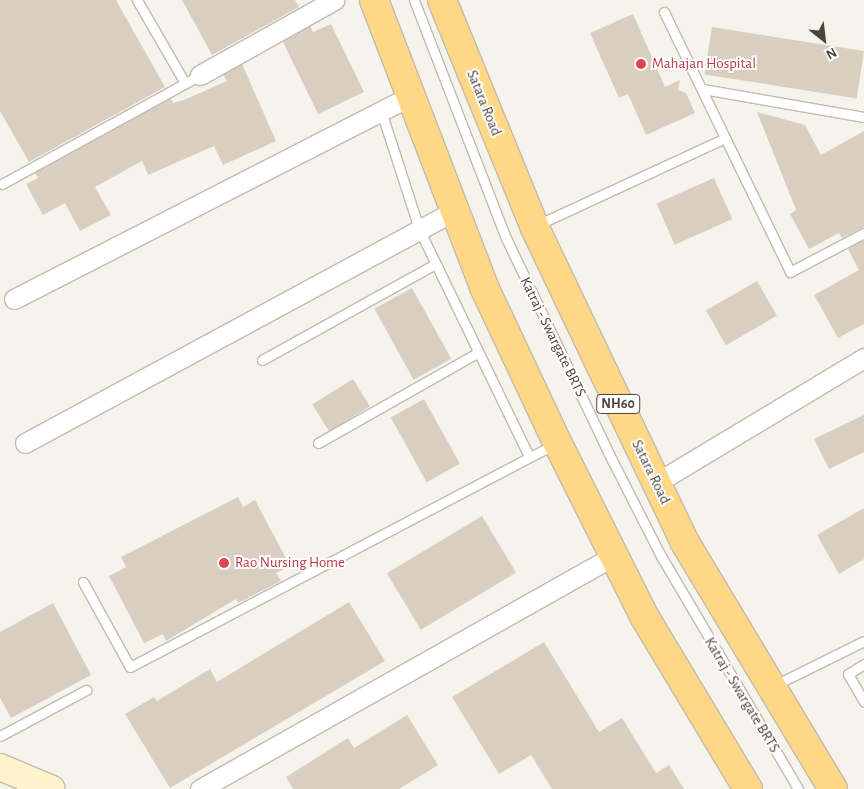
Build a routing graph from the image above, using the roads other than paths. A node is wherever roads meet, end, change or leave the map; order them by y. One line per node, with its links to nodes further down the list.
1 (137, 0): 7 (lane)
2 (334, 0): 7 (street)
3 (374, 0): 9 (highway)
4 (414, 0): 40 (lane, Katraj - Swargate BRTS)
5 (442, 0): 15 (highway, Satara Road / NH60)
6 (664, 12): 8 (lane)
7 (192, 79): 13 (lane)
8 (703, 89): 11 (lane); 12 (lane)
9 (410, 96): 10 (street); 14 (highway)
10 (381, 111): 16 (lane); 19 (street)
11 (864, 117)
12 (725, 138): 15 (lane); 17 (lane)
13 (2, 184)
14 (454, 211): 16 (street); 23 (highway)
15 (534, 226): 27 (highway, Satara Road / NH60)
16 (419, 229): 18 (lane); 24 (street)
17 (864, 233)
18 (435, 264): 20 (lane); 22 (lane)
19 (14, 300)
20 (477, 353): 25 (lane); 26 (lane)
21 (864, 358): 27 (street)
22 (262, 360)
23 (557, 442): 26 (lane); 28 (highway)
24 (25, 443)
25 (318, 443)
26 (529, 457): 29 (lane)
27 (656, 483): 32 (highway, Satara Road / NH60)
28 (612, 557): 38 (street); 39 (highway)
29 (83, 582)
30 (864, 640): 32 (lane)
31 (864, 664): 34 (lane)
32 (771, 687): 41 (highway, Satara Road / NH60)
33 (86, 690): 35 (lane)
34 (864, 702)
35 (0, 736)
36 (0, 767): 37 (main road)
37 (52, 789)
38 (200, 789)
39 (748, 789)
40 (798, 789)
41 (833, 789)

